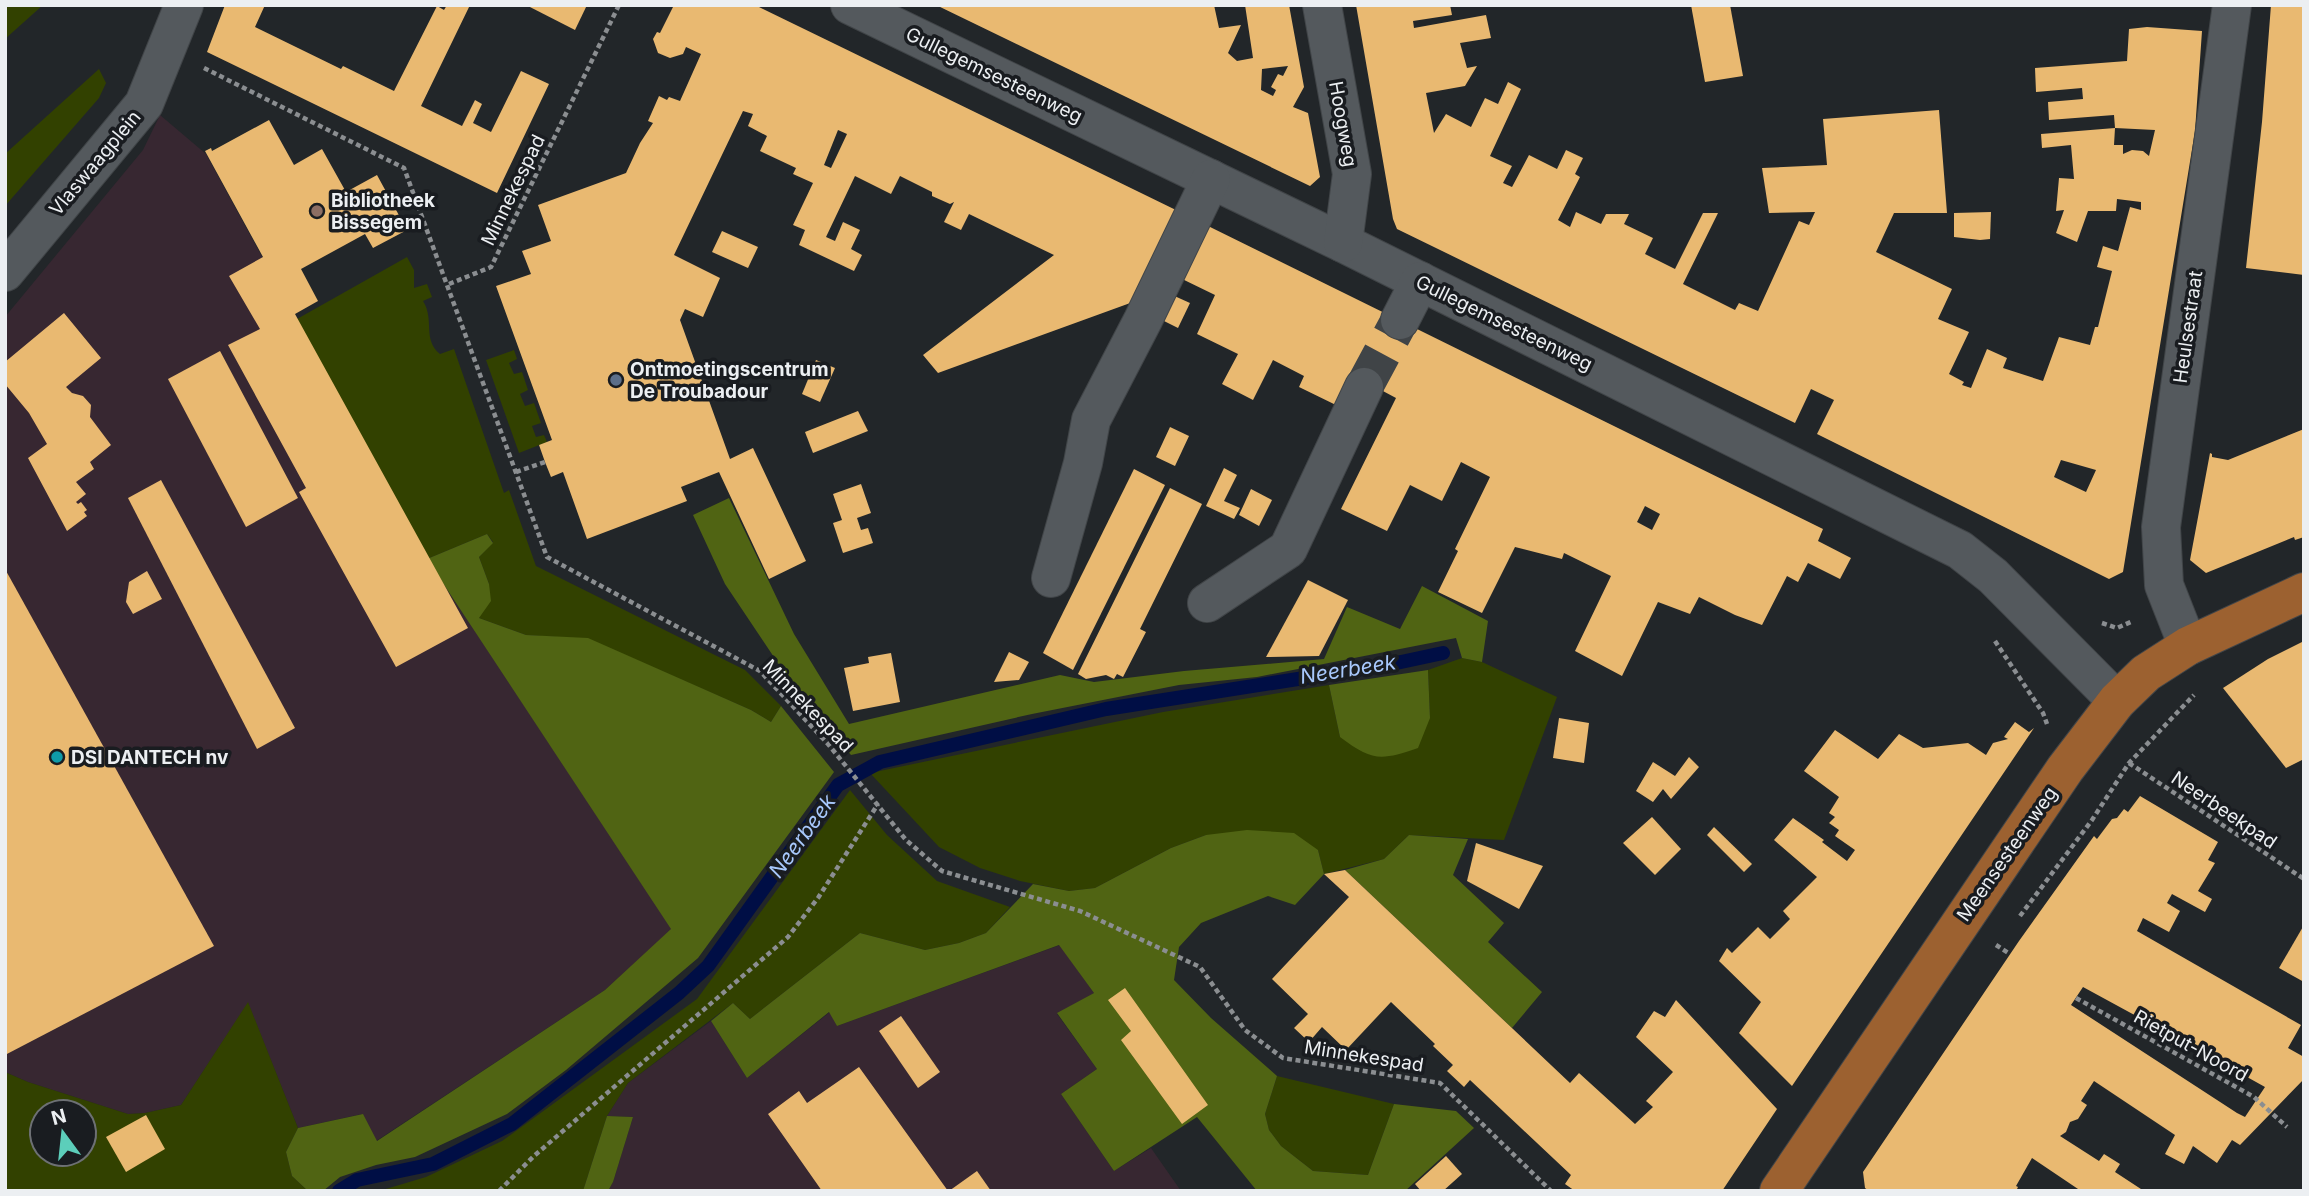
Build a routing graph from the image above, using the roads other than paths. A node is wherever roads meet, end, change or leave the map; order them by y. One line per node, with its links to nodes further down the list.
1 (184, 5): 7 (street, Vlaswaagplein)
2 (850, 5): 5 (street, Gullegemsesteenweg)
3 (1322, 5): 6 (street, Hoogweg)
4 (2232, 5): 14 (street, Heulsestraat)
5 (1211, 179): 6 (street, Gullegemsesteenweg); 11 (street)
6 (1343, 243): 8 (street, Gullegemsesteenweg)
7 (5, 272)
8 (1420, 281): 9 (street); 15 (street, Gullegemsesteenweg)
9 (1400, 320)
10 (1364, 387): 13 (street)
11 (1051, 578)
12 (2304, 592): 14 (main road, Meensesteenweg)
13 (1207, 603)
14 (2188, 646): 15 (main road, Meensesteenweg)
15 (2117, 701): 16 (main road, Meensesteenweg)
16 (1779, 1191)

